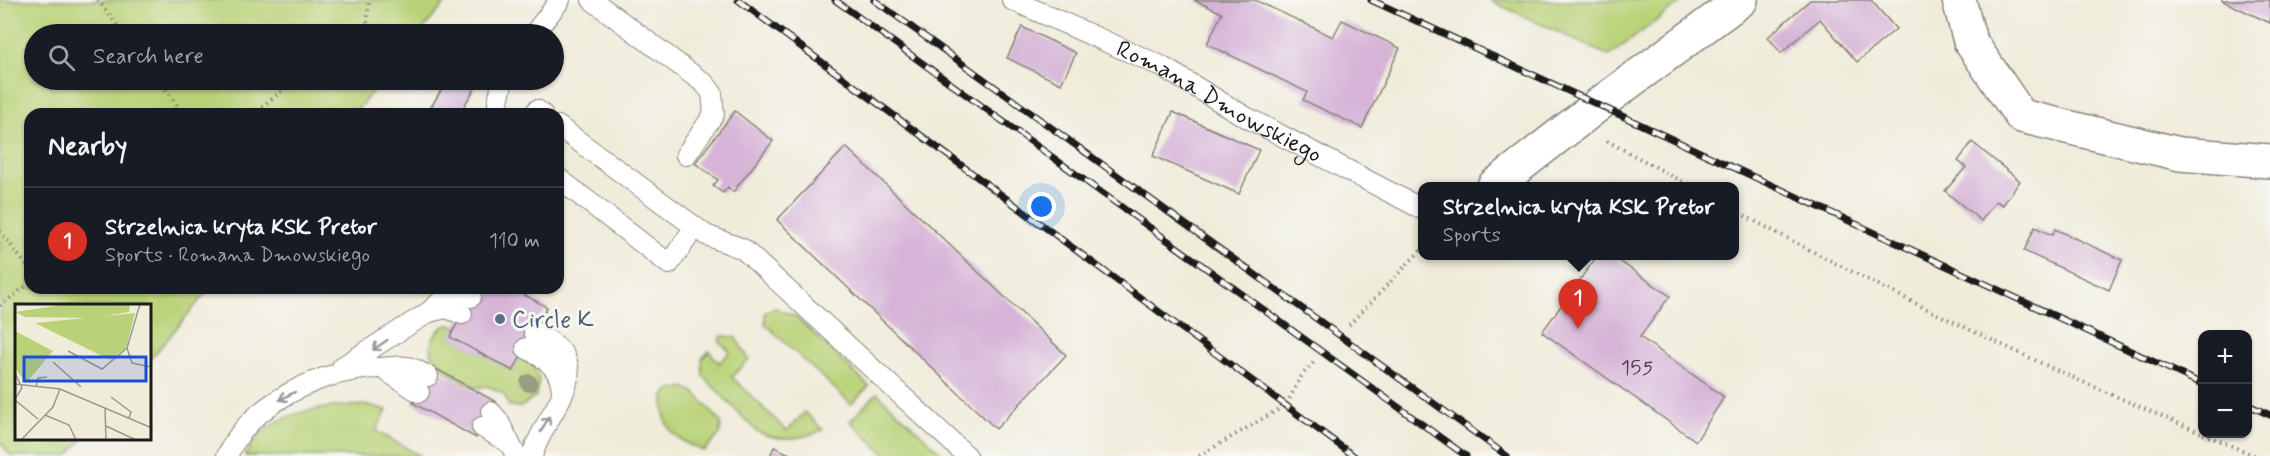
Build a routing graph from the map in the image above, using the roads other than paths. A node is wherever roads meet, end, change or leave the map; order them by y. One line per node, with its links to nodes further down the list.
1 (560, 0): 6 (lane)
2 (592, 0): 10 (lane)
3 (1012, 0): 14 (lane, Romana Dmowskiego)
4 (1741, 0): 12 (street)
5 (1959, 0): 11 (street)
6 (542, 24)
7 (501, 90): 8 (lane)
8 (499, 108)
9 (564, 130): 15 (lane)
10 (686, 155)
11 (2270, 161)
12 (1499, 182)
13 (564, 183): 15 (lane)
14 (1418, 207)
15 (695, 227): 24 (lane)
16 (467, 306): 18 (lane, one-way to 18)
17 (530, 340): 23 (lane, one-way to 17)
18 (313, 383): 19 (lane); 22 (lane, one-way to 22)
19 (424, 384)
20 (487, 419): 21 (lane)
21 (512, 449)
22 (227, 456)
23 (532, 456)
24 (967, 456)

